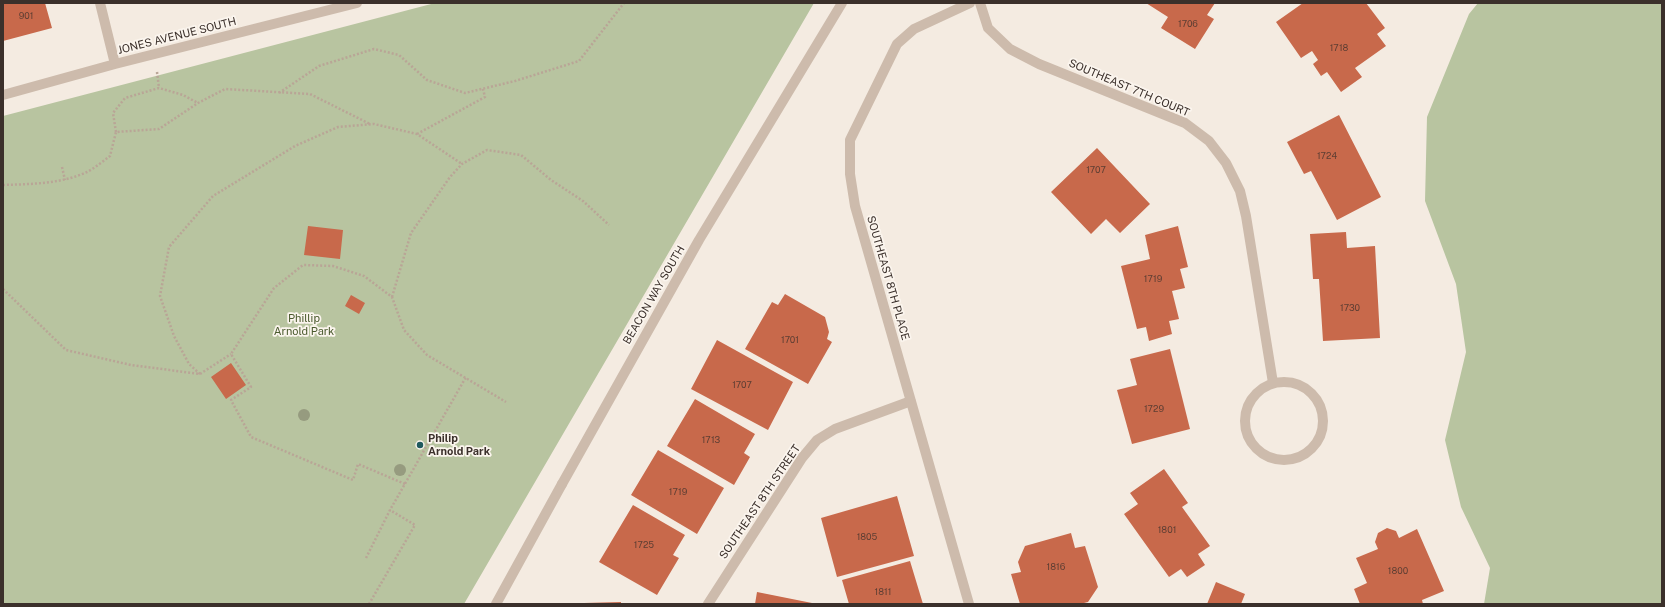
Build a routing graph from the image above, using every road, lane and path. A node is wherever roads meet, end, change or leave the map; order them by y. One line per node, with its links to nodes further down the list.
1 (100, 3): 7 (street)
2 (357, 3): 7 (street, JONES AVENUE SOUTH)
3 (624, 3): 8 (path)
4 (842, 3): 32 (street, BEACON WAY SOUTH)
5 (970, 3): 27 (street, SOUTHEAST 8TH PLACE)
6 (980, 3): 25 (street, SOUTHEAST 7TH COURT)
7 (115, 64): 10 (street, JONES AVENUE SOUTH)
8 (482, 89): 9 (path); 14 (path)
9 (279, 93): 11 (path); 12 (path)
10 (3, 95)
11 (198, 103): 13 (path); 13 (path)
12 (371, 124): 14 (path); 23 (path)
13 (116, 132): 17 (path)
14 (417, 134): 15 (path)
15 (462, 164): 19 (path); 21 (path)
16 (62, 167): 17 (path)
17 (65, 180): 18 (path)
18 (3, 185)
19 (609, 225)
20 (3, 289): 23 (path)
21 (392, 297): 22 (path); 24 (path)
22 (231, 354): 23 (path); 28 (path)
23 (200, 374)
24 (466, 377): 26 (path); 28 (path)
25 (1273, 383): 25 (street)
26 (506, 402)
27 (911, 402): 33 (street, SOUTHEAST 8TH STREET); 34 (street, SOUTHEAST 8TH PLACE)
28 (405, 484): 29 (path)
29 (390, 510): 30 (path); 31 (path)
30 (366, 558)
31 (369, 604)
32 (496, 604)
33 (708, 604)
34 (969, 604)

